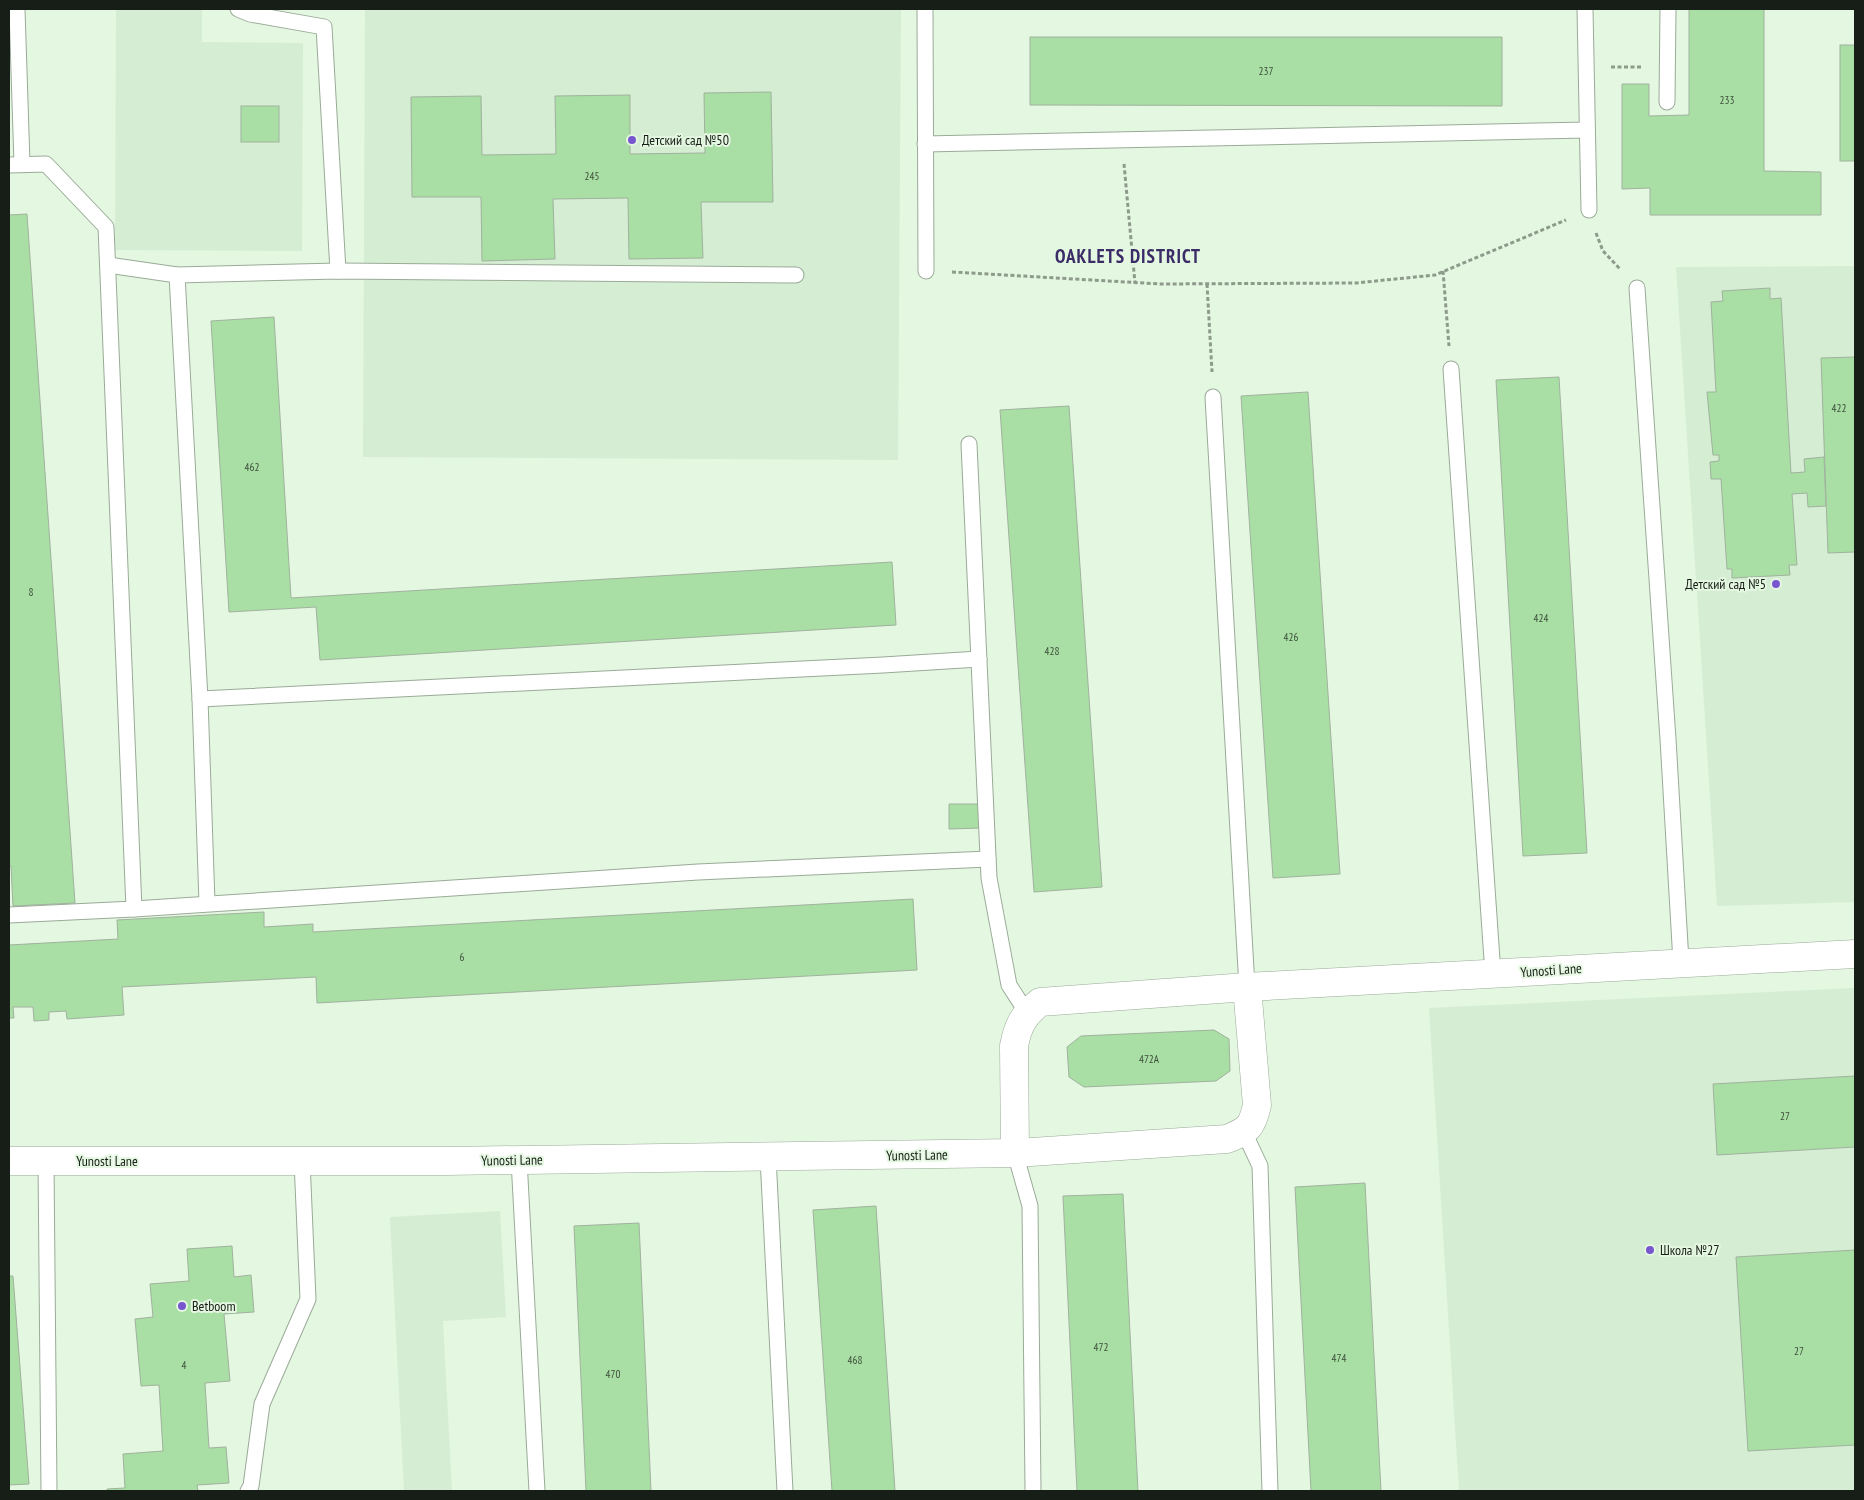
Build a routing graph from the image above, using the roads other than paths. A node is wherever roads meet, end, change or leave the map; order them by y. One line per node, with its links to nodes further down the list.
1 (17, 9): 9 (lane)
2 (238, 9): 12 (lane)
3 (925, 9): 8 (lane)
4 (1585, 9): 7 (lane)
5 (1668, 9): 6 (lane)
6 (1667, 102)
7 (1587, 130): 8 (lane); 10 (lane)
8 (925, 144): 13 (lane)
9 (15, 164): 11 (lane)
10 (1589, 210)
11 (108, 264): 14 (lane); 24 (lane)
12 (338, 271): 14 (lane); 15 (lane)
13 (926, 271)
14 (177, 275): 21 (lane)
15 (796, 275)
16 (1637, 288): 27 (lane)
17 (1451, 369): 28 (lane)
18 (1213, 397): 29 (lane)
19 (969, 444): 20 (lane)
20 (979, 659): 21 (lane); 22 (lane)
21 (200, 699): 23 (lane)
22 (988, 859): 23 (lane); 30 (lane)
23 (207, 903): 24 (lane)
24 (134, 909): 25 (lane)
25 (9, 915)
26 (1855, 954): 27 (street, Yunosti Lane)
27 (1681, 962): 28 (street, Yunosti Lane)
28 (1493, 974): 29 (street, Yunosti Lane)
29 (1247, 987): 30 (street, Yunosti Lane); 31 (street)
30 (1027, 1013): 32 (street)
31 (1244, 1132): 32 (street, Yunosti Lane); 43 (lane)
32 (1015, 1153): 33 (street, Yunosti Lane); 38 (lane)
33 (768, 1157): 34 (street, Yunosti Lane); 42 (lane)
34 (519, 1160): 37 (street, Yunosti Lane); 41 (lane)
35 (9, 1161): 36 (street, Yunosti Lane)
36 (46, 1161): 37 (street, Yunosti Lane); 39 (lane)
37 (302, 1161): 40 (lane)
38 (1033, 1490)
39 (49, 1491)
40 (248, 1491)
41 (537, 1491)
42 (784, 1491)
43 (1270, 1491)

